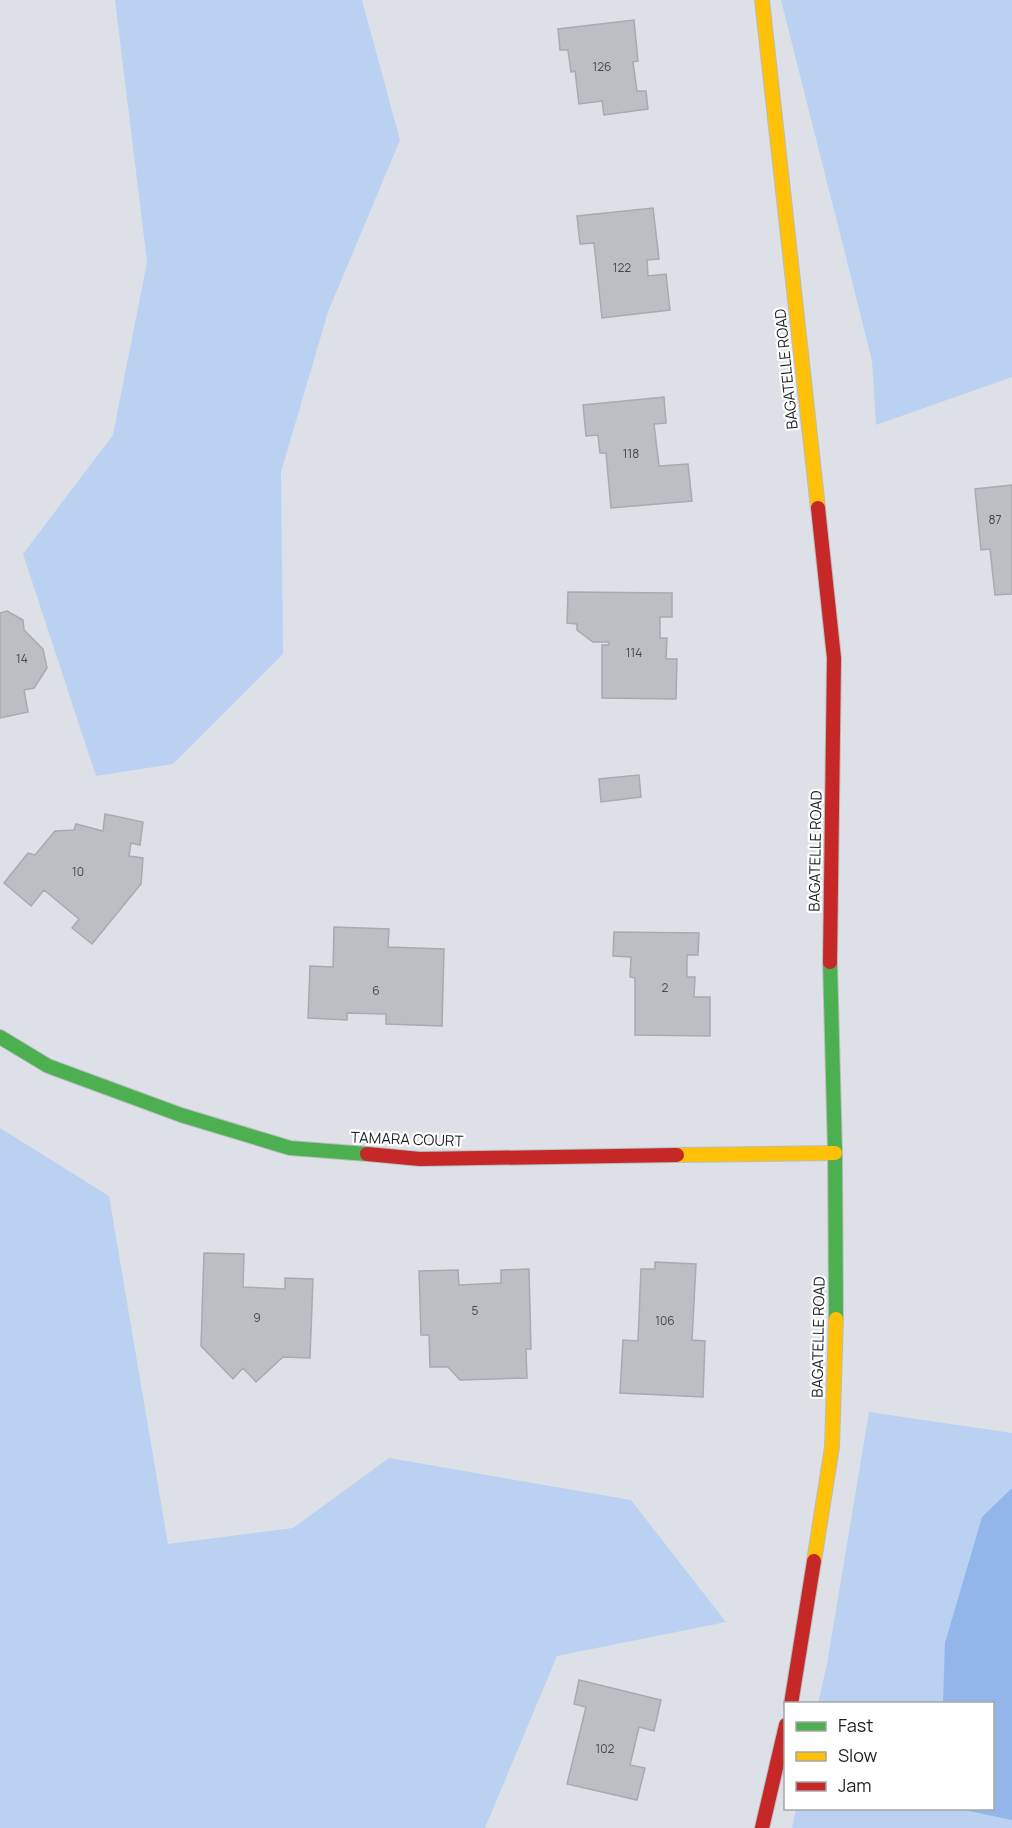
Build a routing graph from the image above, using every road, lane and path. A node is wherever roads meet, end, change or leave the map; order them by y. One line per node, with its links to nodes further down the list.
1 (762, 0): 3 (street, BAGATELLE ROAD)
2 (0, 1037): 3 (street, TAMARA COURT)
3 (835, 1153): 4 (street, BAGATELLE ROAD)
4 (790, 1702)
5 (784, 1734): 6 (street)
6 (762, 1828)

